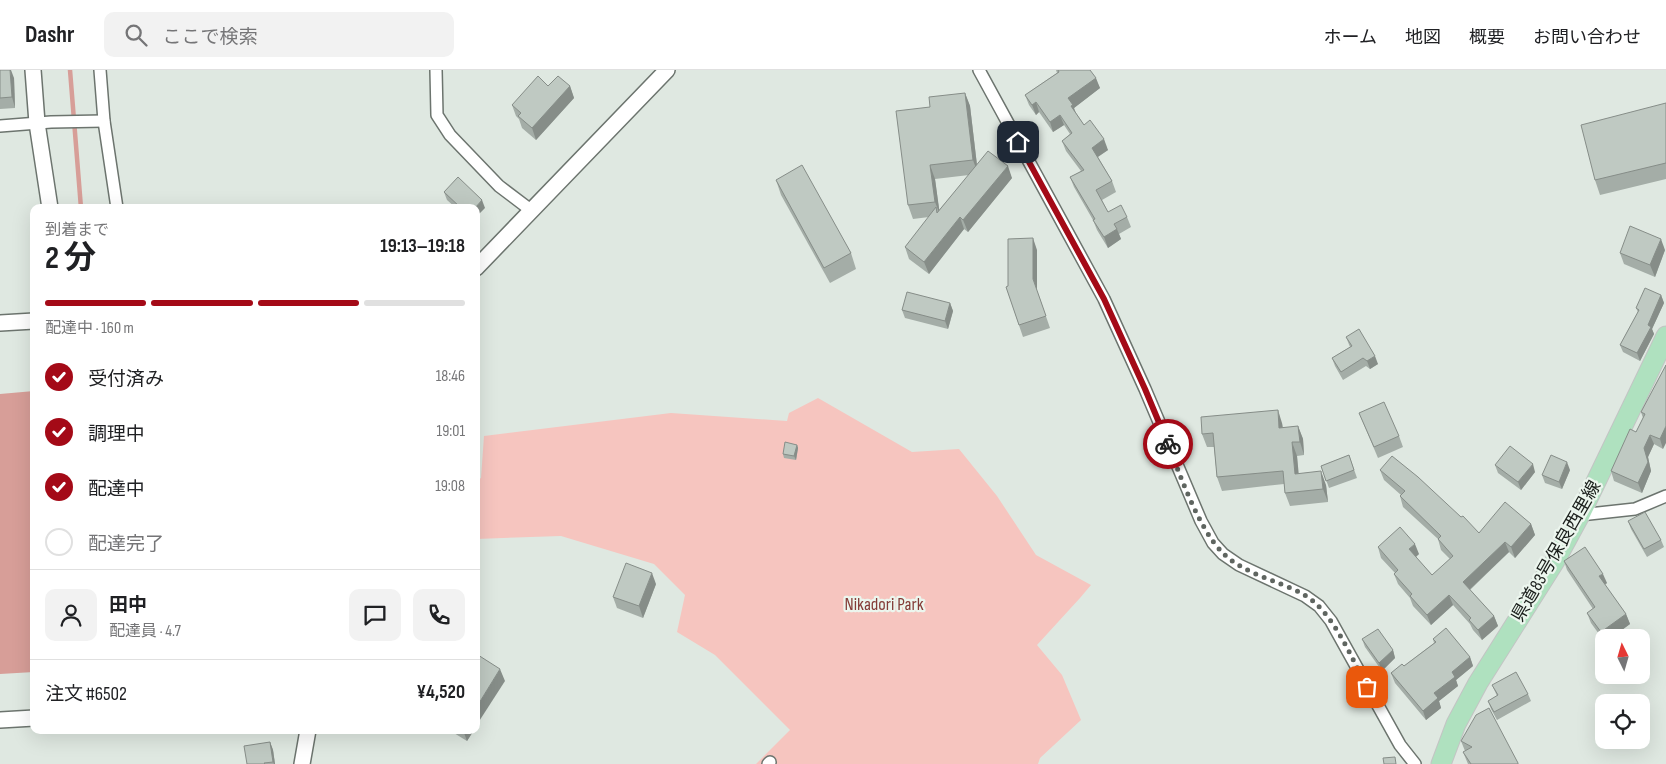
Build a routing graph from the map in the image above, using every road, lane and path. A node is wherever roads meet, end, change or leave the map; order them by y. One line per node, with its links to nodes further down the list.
1 (33, 70): 7 (street)
2 (100, 70): 6 (street)
3 (436, 70): 11 (street)
4 (667, 70): 11 (street)
5 (979, 70): 22 (street)
6 (104, 121): 7 (street); 10 (street)
7 (44, 123): 8 (street); 9 (street)
8 (0, 126)
9 (50, 204)
10 (116, 204)
11 (532, 211): 12 (street)
12 (480, 264)
13 (30, 321): 14 (street)
14 (0, 323)
15 (1666, 336): 17 (main road, 県道83号保良西里線)
16 (1666, 496): 17 (street)
17 (1580, 516): 23 (main road, 県道83号保良西里線)
18 (30, 718): 19 (street)
19 (0, 720)
20 (307, 734): 21 (street)
21 (302, 764)
22 (1415, 764)
23 (1441, 764)

